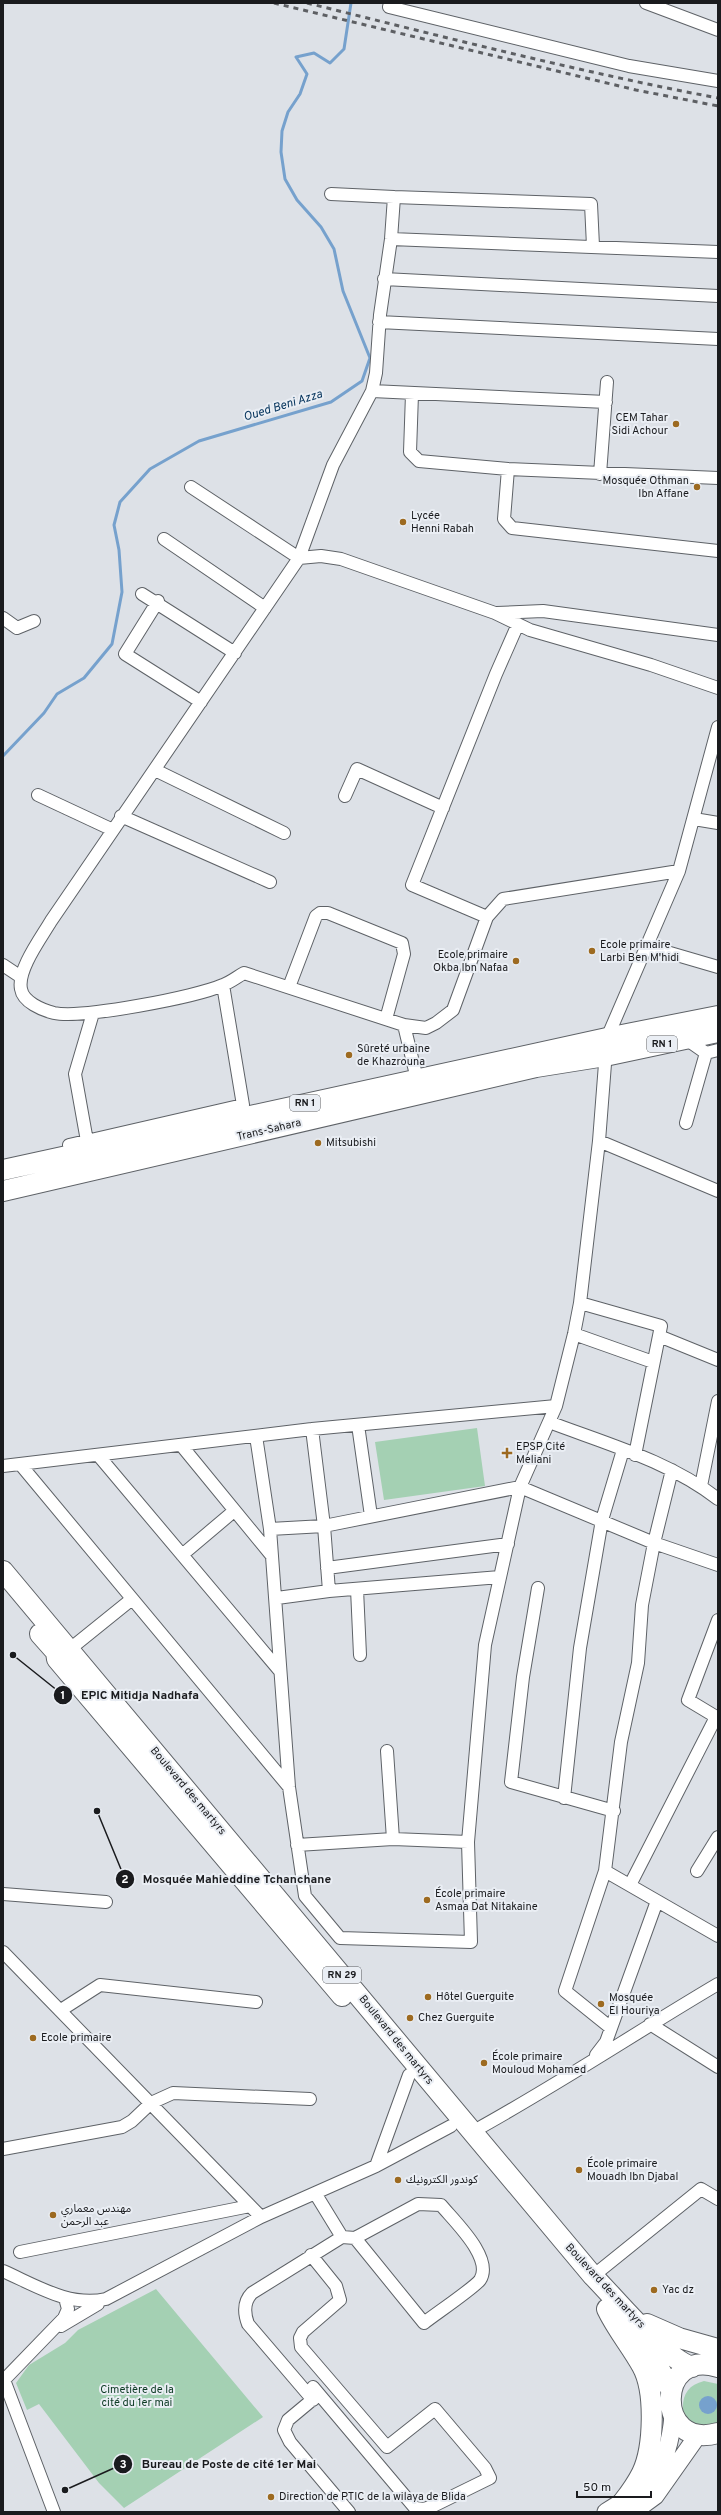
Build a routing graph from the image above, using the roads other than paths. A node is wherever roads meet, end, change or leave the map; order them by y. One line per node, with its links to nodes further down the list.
1 (390, 3): 4 (street)
2 (646, 3): 3 (street)
3 (718, 30)
4 (718, 81)
5 (331, 194): 6 (street)
6 (394, 197): 7 (street); 8 (street)
7 (391, 240): 8 (street); 10 (street)
8 (593, 246): 9 (street)
9 (718, 252)
10 (384, 280): 11 (street); 12 (street)
11 (718, 296)
12 (379, 322): 13 (street); 15 (street)
13 (718, 339)
14 (607, 382): 17 (street)
15 (372, 391): 16 (street); 24 (street)
16 (412, 394): 17 (street); 18 (street)
17 (606, 402): 19 (street)
18 (508, 469): 19 (street); 23 (street)
19 (600, 474): 20 (street)
20 (718, 478)
21 (191, 486): 24 (street)
22 (164, 539): 27 (street)
23 (718, 551)
24 (299, 558): 27 (street); 28 (street)
25 (142, 594): 26 (street)
26 (158, 602): 33 (street); 35 (street)
27 (264, 608): 33 (street)
28 (495, 613): 31 (street); 32 (street)
29 (3, 618): 30 (street)
30 (34, 621)
31 (518, 624): 34 (street); 40 (street)
32 (718, 635)
33 (235, 653): 35 (street)
34 (718, 688)
35 (201, 702): 37 (street)
36 (718, 727): 42 (street)
37 (155, 770): 41 (street); 45 (street)
38 (38, 795): 44 (street)
39 (345, 796): 40 (street)
40 (444, 808): 48 (street)
41 (121, 816): 44 (street); 47 (street)
42 (694, 819): 43 (street); 46 (street)
43 (718, 822)
44 (113, 830): 52 (street)
45 (284, 832)
46 (679, 871): 48 (street); 49 (street)
47 (270, 882)
48 (487, 917): 58 (street)
49 (646, 946): 51 (street); 61 (street)
50 (3, 966): 52 (street)
51 (718, 967)
52 (21, 977): 55 (street)
53 (223, 985): 54 (street); 55 (street); 66 (street)
54 (289, 988): 57 (street); 57 (street)
55 (93, 1013): 66 (street)
56 (718, 1016): 61 (highway, RN 1)
57 (386, 1019): 58 (street)
58 (404, 1025): 63 (street)
59 (718, 1032): 60 (highway, RN 1)
60 (686, 1039): 61 (highway, RN 1); 62 (street)
61 (606, 1047): 63 (highway, RN 1); 65 (street); 68 (highway, Trans-Sahara / RN 1)
62 (712, 1051): 64 (street)
63 (417, 1079): 67 (highway, RN 1)
64 (686, 1123)
65 (599, 1141): 69 (street); 70 (street)
66 (87, 1142): 67 (street)
67 (6, 1168)
68 (3, 1191)
69 (718, 1191)
70 (580, 1303): 71 (street); 72 (street)
71 (574, 1334): 74 (street); 76 (street)
72 (659, 1336): 73 (street); 74 (street)
73 (718, 1360)
74 (653, 1362): 84 (street)
75 (718, 1405): 88 (street)
76 (556, 1406): 77 (street); 78 (street)
77 (549, 1422): 82 (street); 89 (street)
78 (358, 1425): 79 (street); 92 (street)
79 (312, 1429): 80 (street); 94 (street)
80 (256, 1436): 81 (street); 95 (street)
81 (181, 1445): 83 (street); 91 (street)
82 (623, 1450): 84 (street); 93 (street)
83 (98, 1455): 85 (street); 98 (street)
84 (635, 1455): 87 (street)
85 (20, 1464): 86 (street); 109 (street)
86 (3, 1466)
87 (672, 1470): 88 (street); 96 (street)
88 (701, 1486): 90 (street)
89 (520, 1487): 92 (street); 93 (street); 97 (street)
90 (718, 1499)
91 (234, 1511): 98 (street); 99 (street)
92 (371, 1516): 94 (street)
93 (602, 1520): 96 (street); 117 (street)
94 (324, 1526): 95 (street); 101 (street)
95 (270, 1529): 99 (street)
96 (654, 1543): 100 (street); 118 (street)
97 (508, 1544): 101 (street); 103 (street)
98 (182, 1555): 113 (street)
99 (272, 1556): 108 (street)
100 (718, 1566)
101 (327, 1568): 107 (street)
102 (3, 1571): 111 (highway, Boulevard des martyrs / RN 29)
103 (500, 1576): 106 (street); 121 (street)
104 (538, 1588): 117 (street)
105 (3, 1589): 132 (highway, Boulevard des martyrs / RN 29)
106 (357, 1589): 107 (street); 112 (street)
107 (329, 1591): 108 (street)
108 (277, 1598): 113 (street)
109 (132, 1599): 111 (street); 116 (street)
110 (718, 1620): 114 (street)
111 (70, 1649): 132 (highway, Boulevard des martyrs / RN 29)
112 (360, 1655)
113 (279, 1670): 116 (street)
114 (717, 1718): 125 (street)
115 (387, 1751): 120 (street)
116 (289, 1787): 122 (street)
117 (564, 1798): 118 (street)
118 (614, 1812): 123 (street)
119 (718, 1837): 124 (street)
120 (393, 1840): 121 (street); 122 (street)
121 (468, 1842): 130 (street)
122 (297, 1845): 130 (street)
123 (605, 1871): 125 (street); 137 (street)
124 (697, 1871)
125 (630, 1885): 127 (street)
126 (3, 1894): 128 (street)
127 (657, 1901): 129 (street); 137 (street)
128 (106, 1902)
129 (718, 1936)
130 (340, 1938): 132 (street)
131 (3, 1952): 135 (street)
132 (324, 1964): 140 (highway, Boulevard des martyrs / RN 29); 144 (highway, Boulevard des martyrs / RN 29)
133 (715, 1989): 136 (street)
134 (256, 2002): 135 (street)
135 (61, 2010): 142 (street)
136 (650, 2024): 138 (street); 139 (street)
137 (611, 2028): 138 (street)
138 (592, 2061): 144 (street)
139 (718, 2067)
140 (409, 2075): 143 (highway, Boulevard des martyrs / RN 29); 146 (street)
141 (310, 2099): 142 (street)
142 (151, 2103): 145 (street); 149 (street)
143 (451, 2126): 146 (street); 159 (highway, Boulevard des martyrs / RN 29)
144 (472, 2132): 156 (highway, Boulevard des martyrs / RN 29)
145 (3, 2149)
146 (376, 2166): 147 (street)
147 (315, 2193): 150 (street); 151 (street)
148 (718, 2199): 156 (street)
149 (250, 2206): 150 (street); 153 (street)
150 (261, 2217): 158 (street)
151 (342, 2237): 152 (street); 154 (street)
152 (355, 2238): 152 (street)
153 (20, 2252)
154 (311, 2255): 165 (street); 168 (street)
155 (3, 2271): 157 (street)
156 (593, 2276): 160 (highway, Boulevard des martyrs / RN 29)
157 (65, 2298): 158 (street); 161 (street)
158 (106, 2299): 161 (street)
159 (607, 2309): 167 (highway, Boulevard des martyrs / RN 29); 172 (highway)
160 (632, 2316): 162 (highway); 163 (highway, Boulevard des martyrs / RN 29)
161 (51, 2332): 166 (street)
162 (718, 2349)
163 (692, 2366): 164 (highway); 167 (highway)
164 (718, 2367)
165 (326, 2376): 168 (street); 168 (street)
166 (3, 2380): 173 (street)
167 (671, 2390): 169 (highway)
168 (313, 2394): 174 (street)
169 (673, 2416): 171 (highway); 172 (main road)
170 (718, 2433): 171 (highway)
171 (698, 2435): 172 (main road)
172 (628, 2507): 175 (main road)
173 (54, 2512)
174 (349, 2512)
175 (606, 2512)

